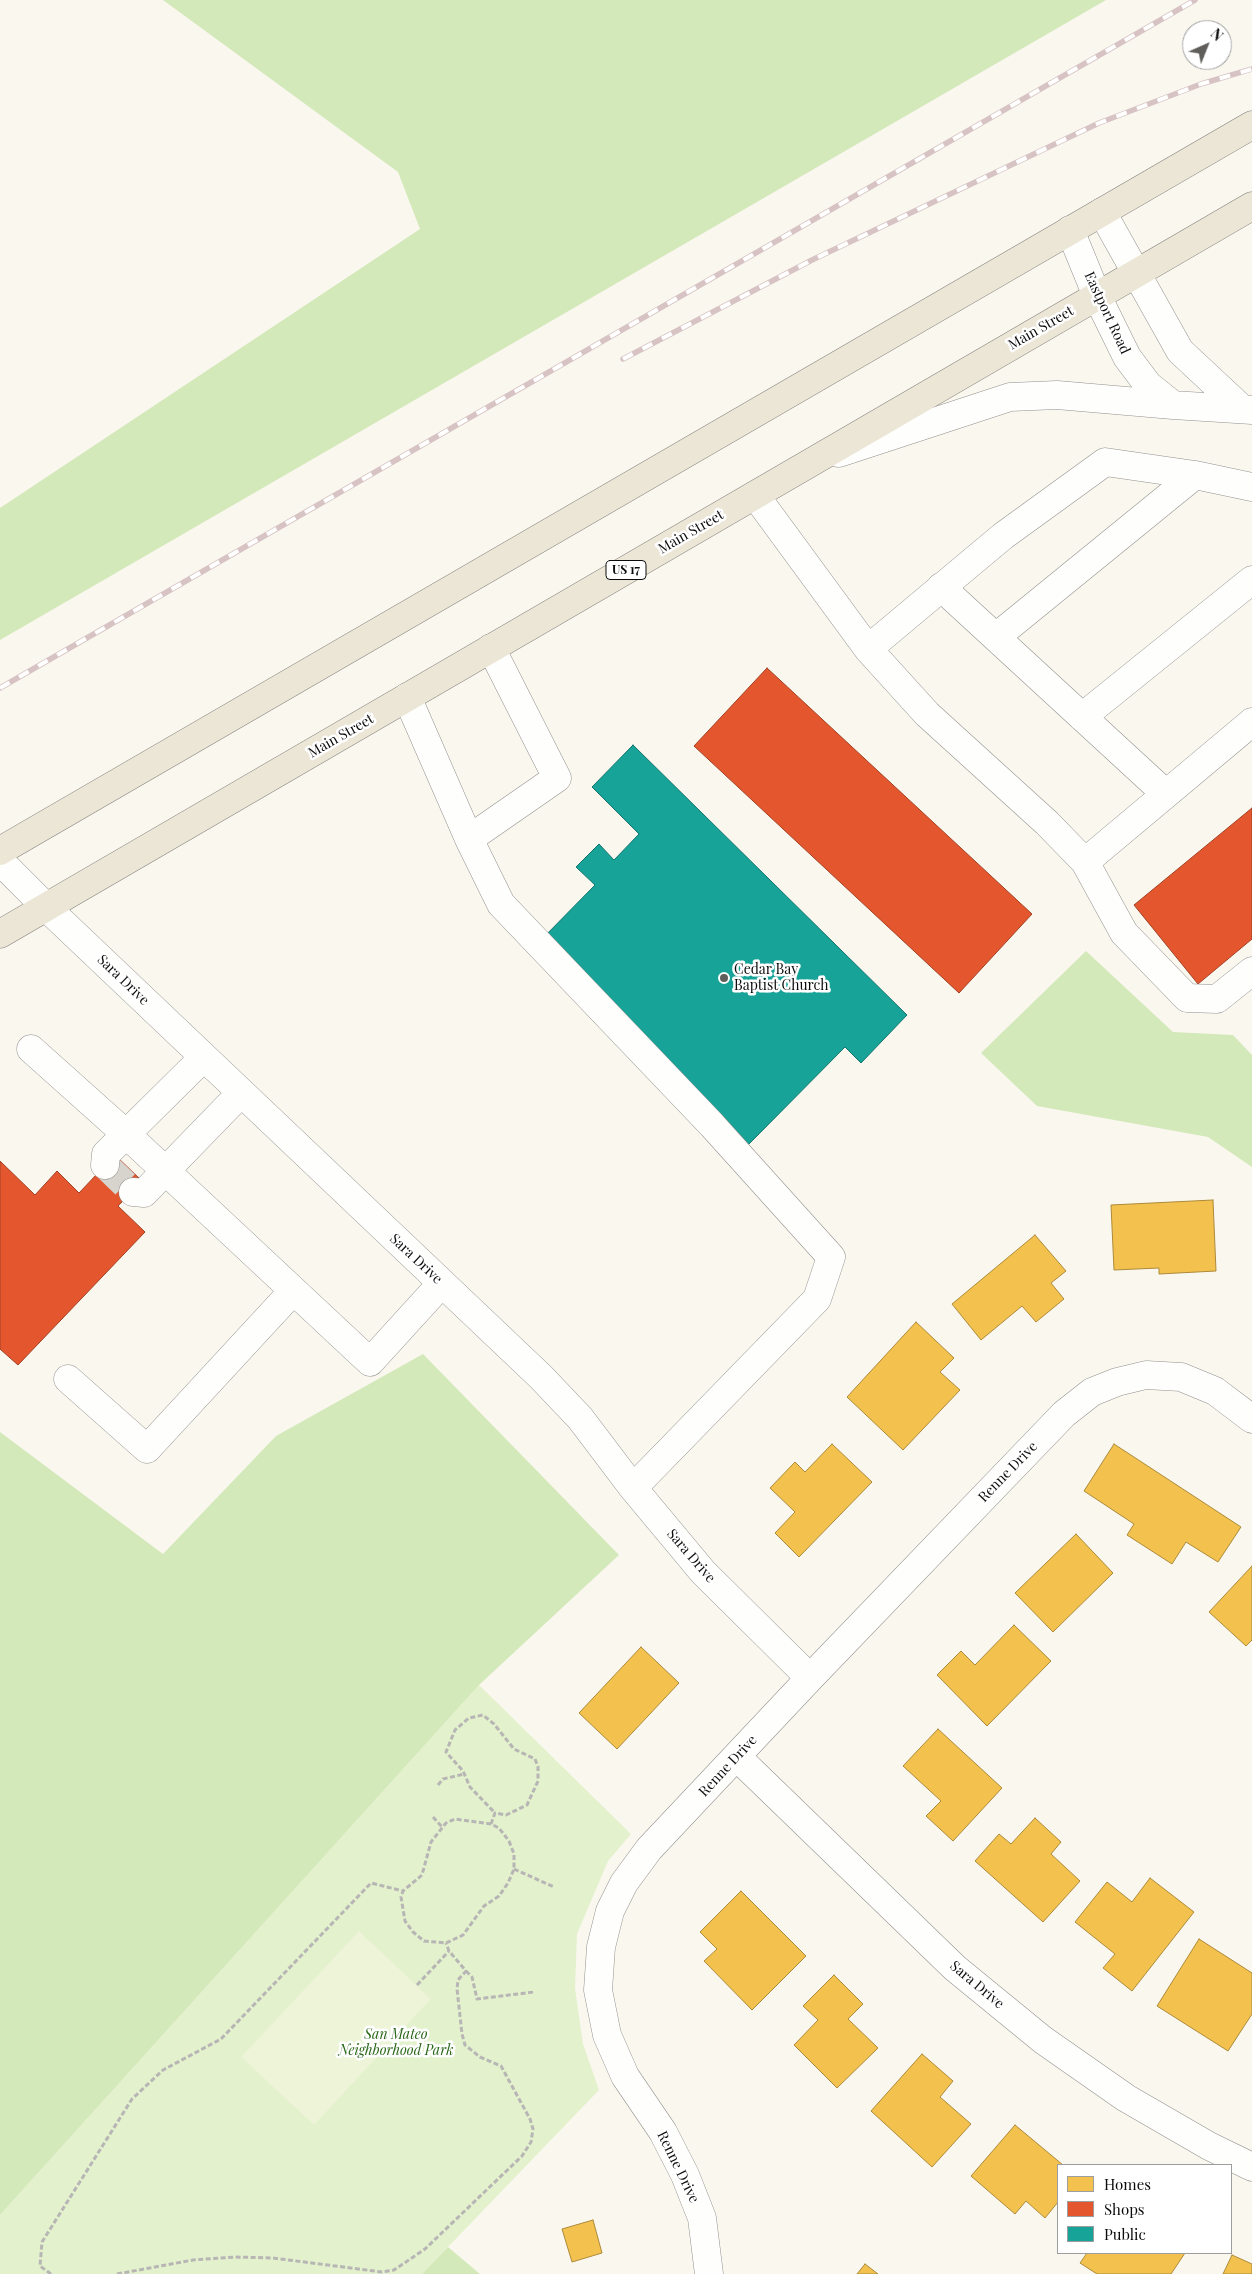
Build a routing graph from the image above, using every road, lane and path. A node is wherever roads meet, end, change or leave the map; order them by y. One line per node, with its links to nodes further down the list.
1 (1252, 125): 3 (main road)
2 (1252, 206): 5 (main road, Main Street / US 17)
3 (1102, 212): 4 (main road); 5 (street)
4 (1070, 230): 6 (street, Eastport Road); 23 (main road)
5 (1137, 272): 6 (main road, Main Street / US 17); 8 (street)
6 (1097, 296): 7 (street, Eastport Road); 9 (main road, Main Street / US 17)
7 (1173, 405): 8 (street); 9 (street)
8 (1246, 408)
9 (812, 462): 12 (main road, Main Street / US 17)
10 (1195, 475): 11 (street); 14 (street); 15 (street)
11 (1252, 488)
12 (755, 495): 16 (main road, Main Street / US 17); 17 (street)
13 (1252, 580): 19 (street)
14 (941, 588): 15 (street); 17 (street)
15 (996, 637): 19 (street)
16 (491, 648): 18 (main road, Main Street / US 17); 22 (street)
17 (868, 649): 25 (street)
18 (407, 697): 22 (street); 26 (main road, Main Street / US 17)
19 (1082, 717): 21 (street)
20 (1252, 722): 21 (street)
21 (1166, 794): 25 (street)
22 (468, 839): 40 (street)
23 (0, 851)
24 (0, 860): 26 (street, Sara Drive)
25 (1084, 862): 28 (street)
26 (46, 907): 27 (main road, Main Street / US 17); 30 (street, Sara Drive)
27 (0, 934)
28 (1252, 971)
29 (31, 1049): 32 (street)
30 (204, 1057): 31 (street, Sara Drive); 32 (street)
31 (241, 1093): 34 (street); 36 (street, Sara Drive)
32 (126, 1134): 33 (street); 34 (street)
33 (105, 1165)
34 (166, 1172): 35 (street); 37 (street)
35 (133, 1192)
36 (442, 1283): 37 (street); 40 (street, Sara Drive)
37 (293, 1291): 38 (street)
38 (68, 1379)
39 (1252, 1419): 41 (street, Renne Drive)
40 (633, 1488): 41 (street, Sara Drive)
41 (810, 1678): 42 (street, Renne Drive)
42 (737, 1757): 57 (street, Sara Drive); 60 (street, Renne Drive)
43 (464, 1774): 44 (path); 45 (path); 45 (path)
44 (438, 1785)
45 (495, 1813): 47 (path)
46 (433, 1817): 48 (path)
47 (491, 1824): 48 (path); 49 (path)
48 (442, 1827): 51 (path)
49 (514, 1869): 50 (path); 52 (path)
50 (554, 1887)
51 (403, 1892): 52 (path); 58 (path)
52 (446, 1943): 53 (path)
53 (449, 1950): 54 (path); 55 (path)
54 (466, 1971): 56 (path); 59 (path)
55 (417, 1985)
56 (534, 1992)
57 (1252, 2167)
58 (50, 2274)
59 (117, 2274)
60 (709, 2274)

